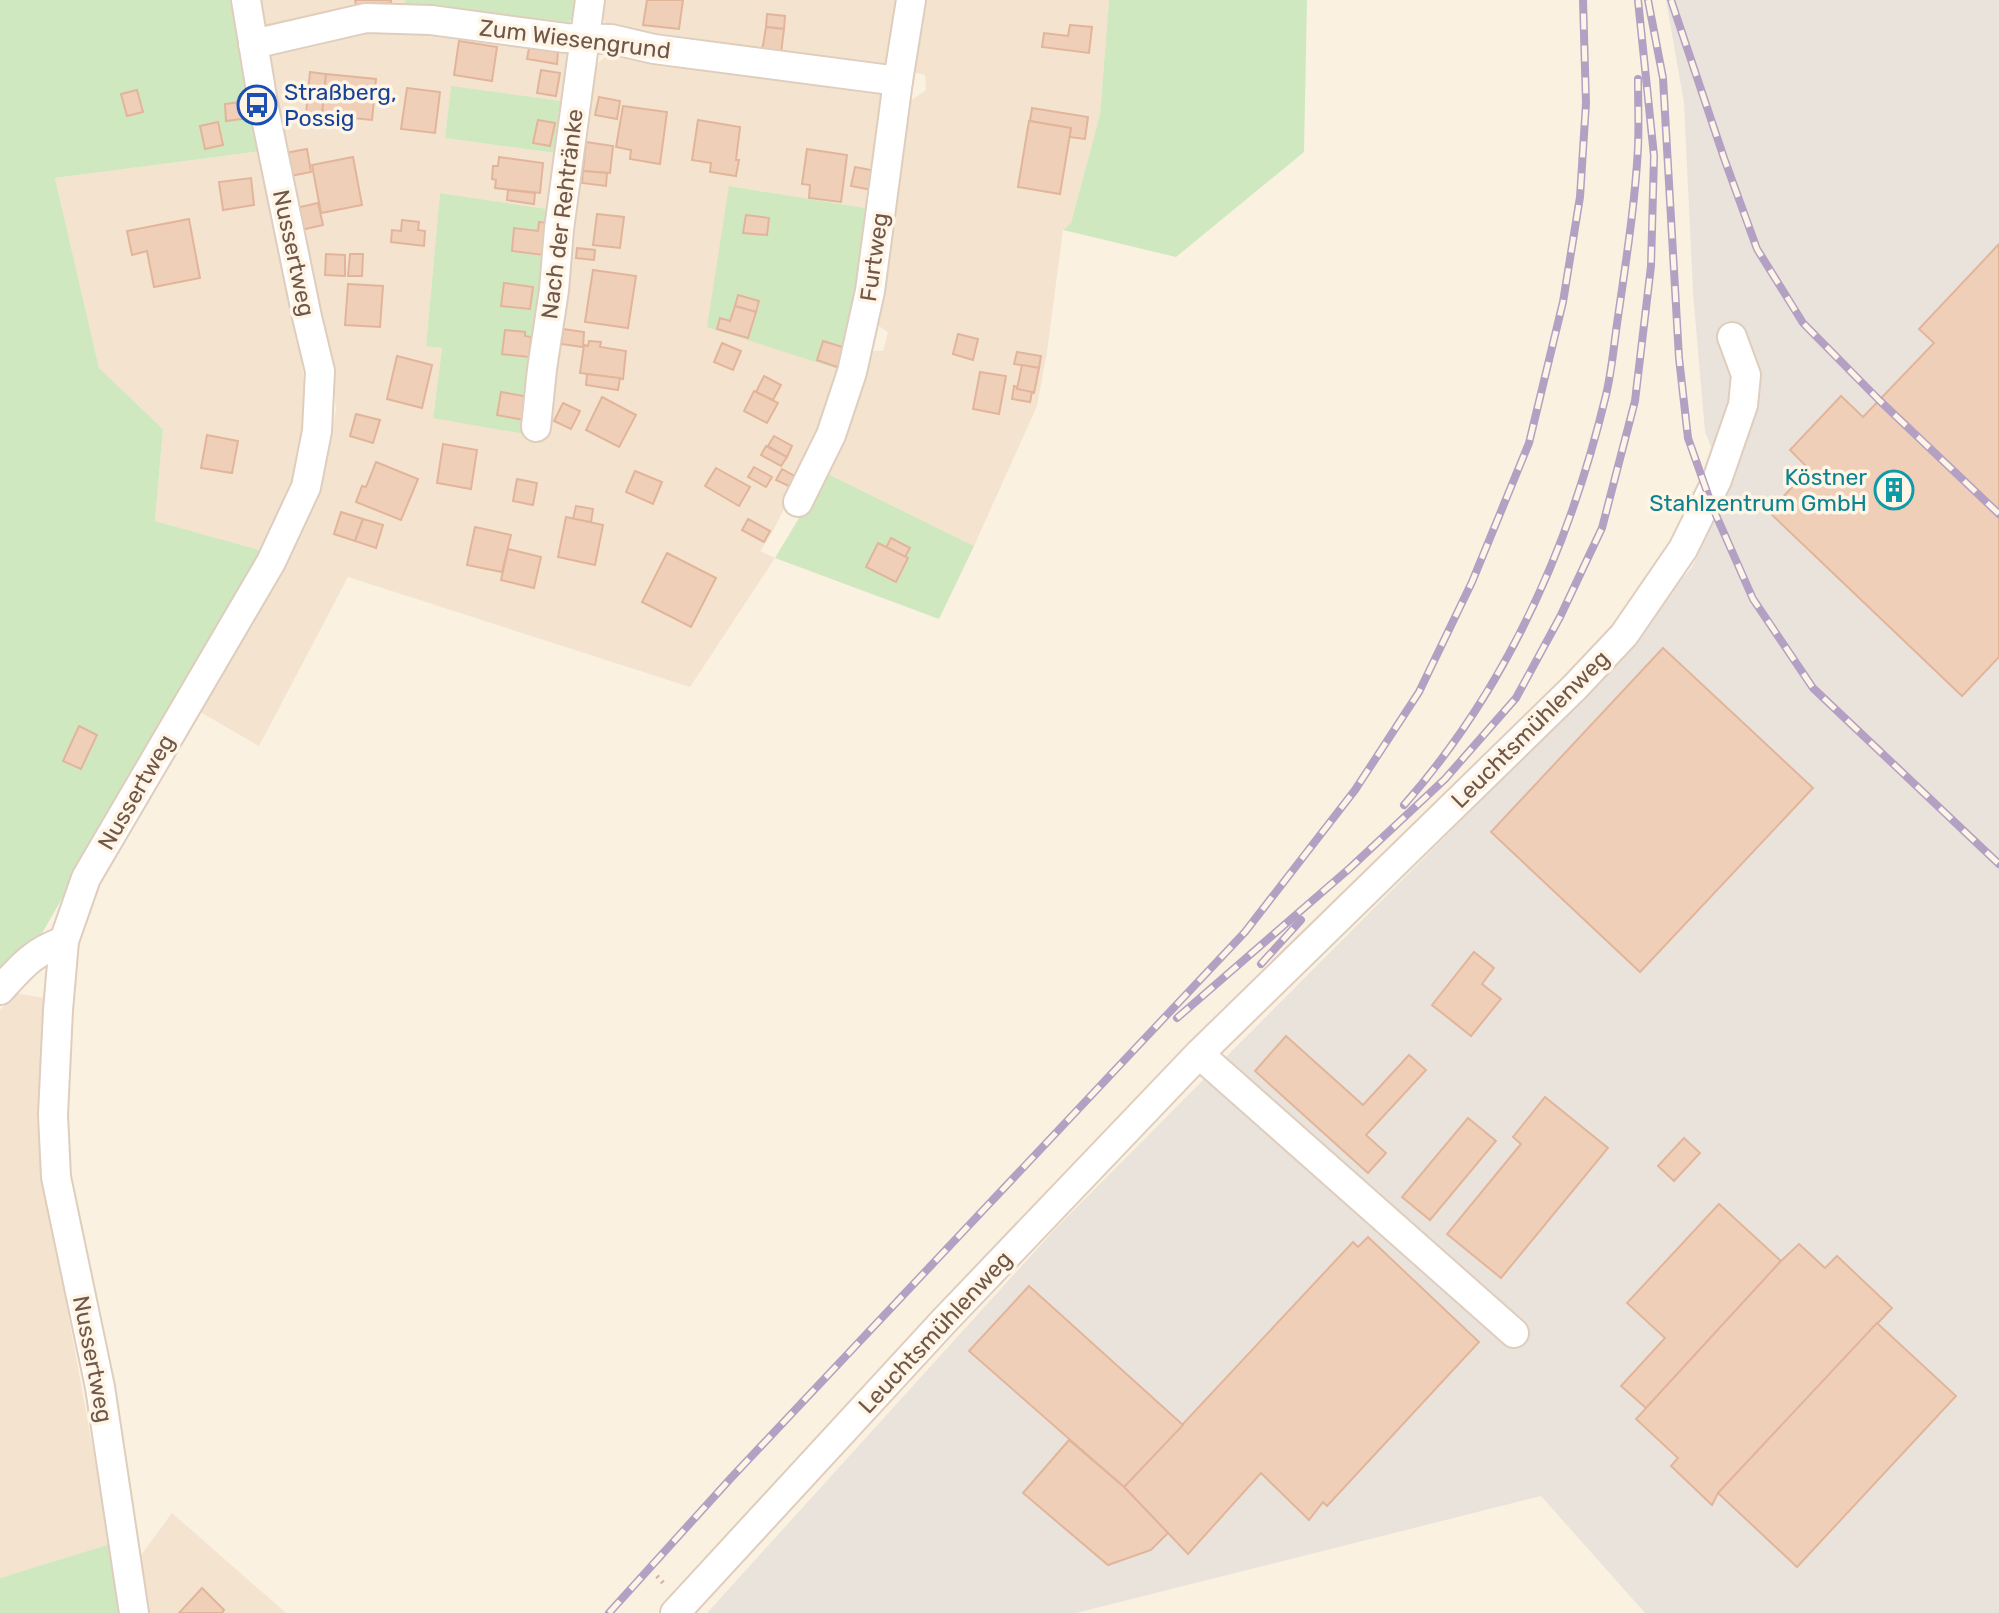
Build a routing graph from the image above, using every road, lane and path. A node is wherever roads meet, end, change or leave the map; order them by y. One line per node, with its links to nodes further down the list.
1 (246, 0): 5 (street, Nussertweg)
2 (590, 0): 4 (street, Nach der Rehtränke)
3 (911, 0): 6 (street, Furtweg)
4 (586, 39): 5 (street, Zum Wiesengrund); 6 (street, Zum Wiesengrund); 8 (street, Nach der Rehtränke)
5 (253, 44): 10 (street, Nussertweg)
6 (898, 81): 9 (street, Furtweg)
7 (1732, 337): 12 (street, Leuchtsmühlenweg)
8 (536, 427)
9 (798, 502)
10 (64, 942): 11 (street); 14 (street, Nussertweg)
11 (0, 990)
12 (1199, 1054): 13 (street); 15 (street, Leuchtsmühlenweg)
13 (1514, 1333)
14 (134, 1613)
15 (676, 1613)

